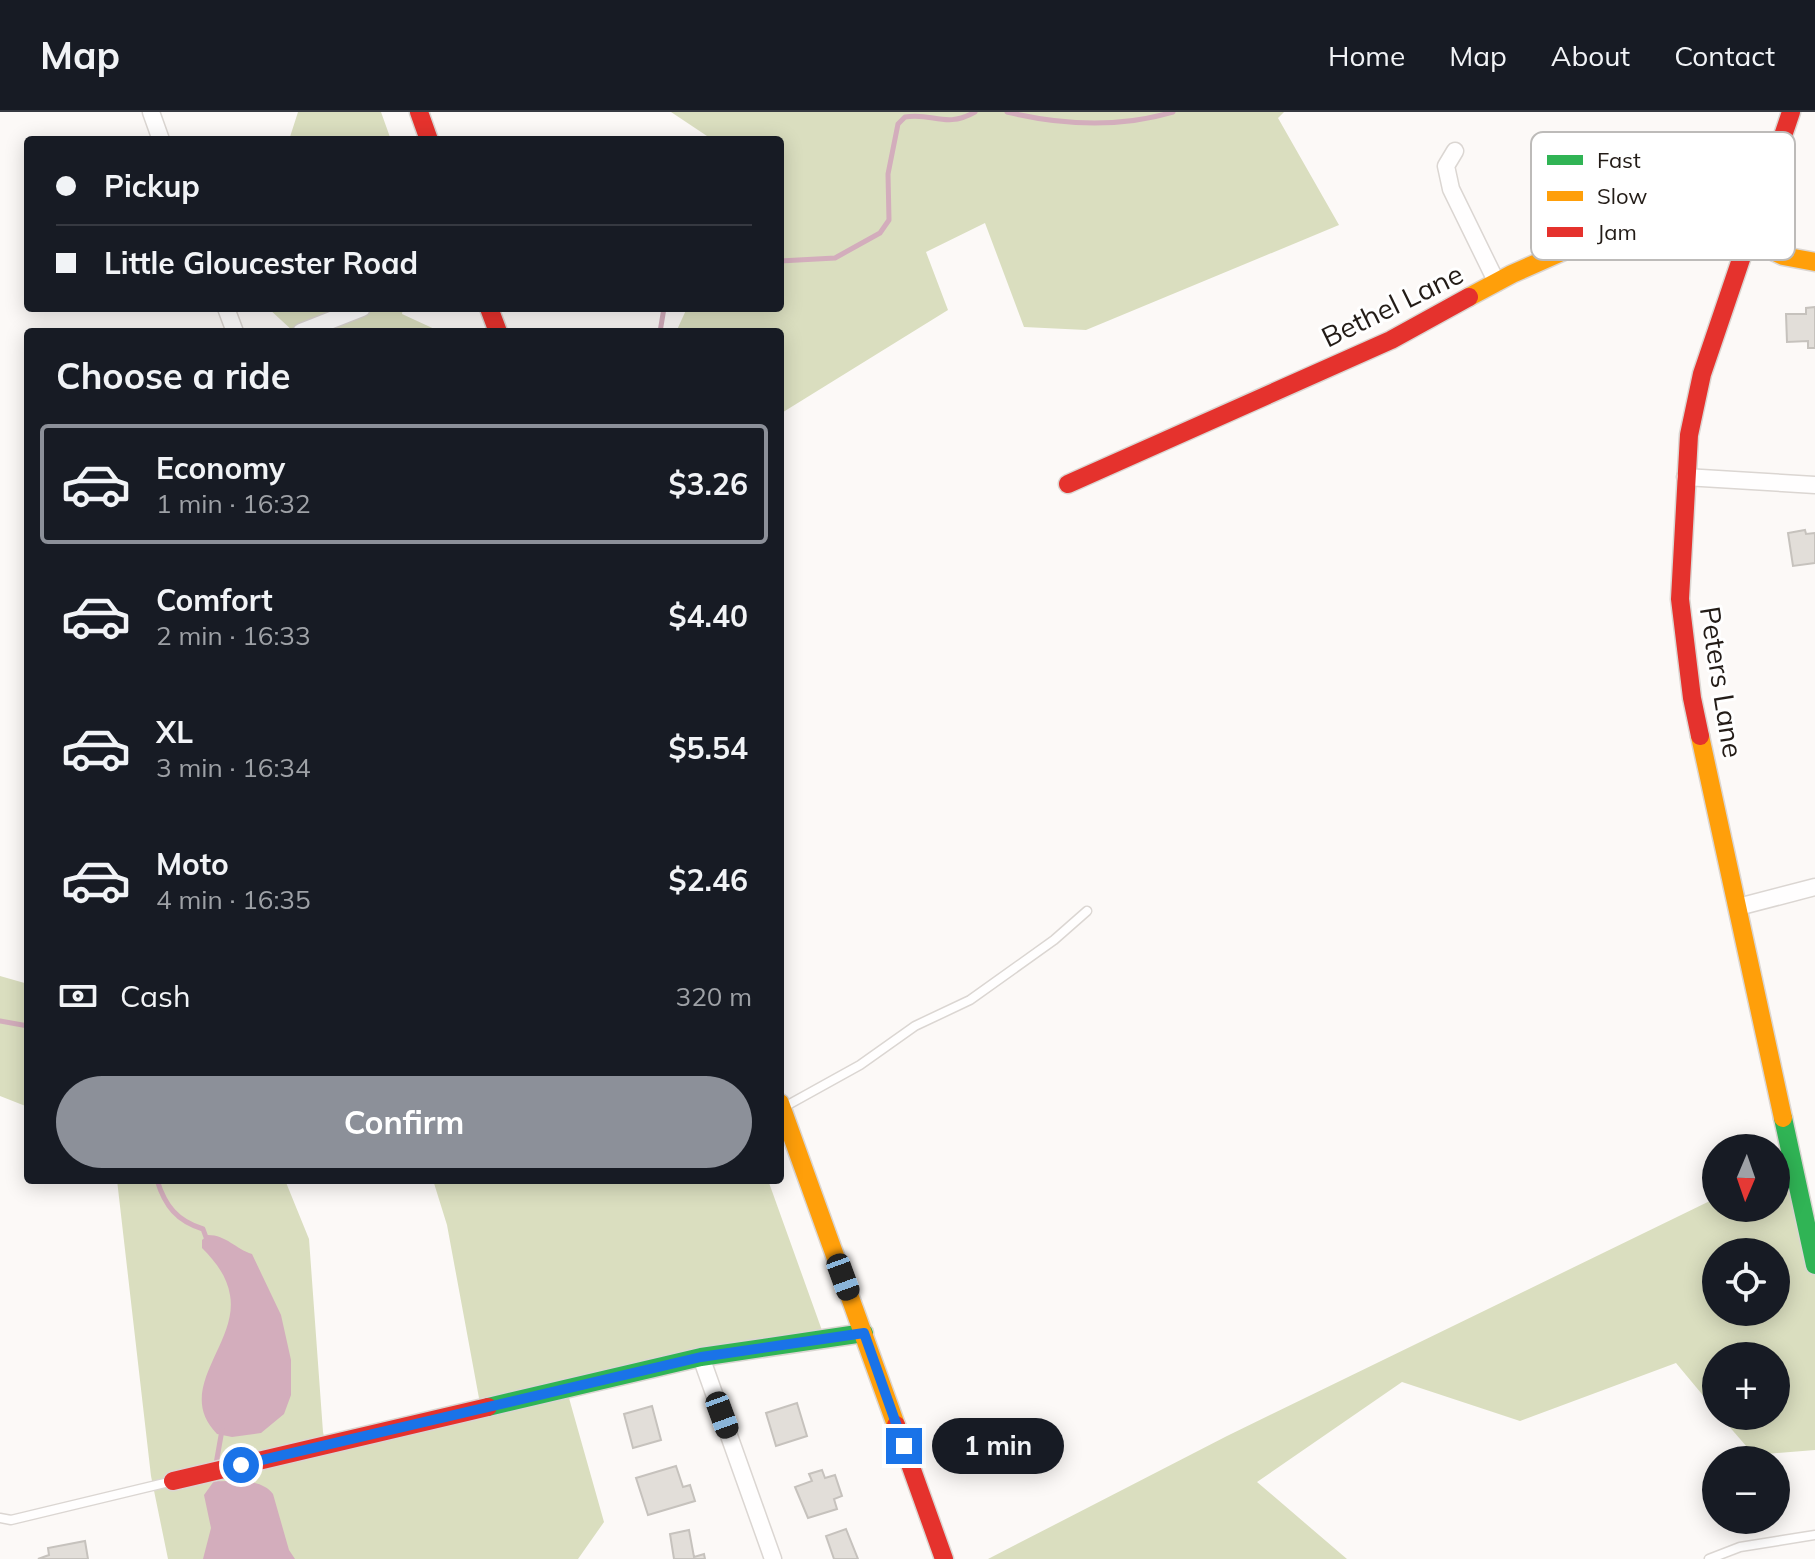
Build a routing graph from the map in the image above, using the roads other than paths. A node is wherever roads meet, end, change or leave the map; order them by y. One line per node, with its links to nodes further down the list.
1 (151, 112): 5 (street)
2 (419, 112): 6 (street)
3 (1791, 112): 4 (street, Peters Lane)
4 (1784, 132)
5 (160, 136)
6 (428, 136)
7 (1455, 151): 12 (street)
8 (1795, 258): 11 (street, Bethel Lane)
9 (1547, 260): 12 (street, Bethel Lane)
10 (1741, 260): 15 (street, Peters Lane)
11 (1815, 262)
12 (1497, 283): 16 (street, Bethel Lane)
13 (352, 312): 14 (street)
14 (311, 328)
15 (1685, 477): 17 (street); 19 (street, Peters Lane)
16 (1068, 484)
17 (1815, 485)
18 (1815, 887): 19 (street)
19 (1738, 907): 23 (street, Peters Lane)
20 (1087, 911): 21 (lane)
21 (784, 1104)
22 (784, 1114): 24 (street)
23 (1815, 1265)
24 (864, 1333): 25 (street); 30 (street)
25 (701, 1357): 26 (street); 29 (street)
26 (173, 1481): 27 (lane)
27 (0, 1518)
28 (1815, 1535): 31 (lane)
29 (773, 1559)
30 (944, 1559)
31 (1709, 1559)

